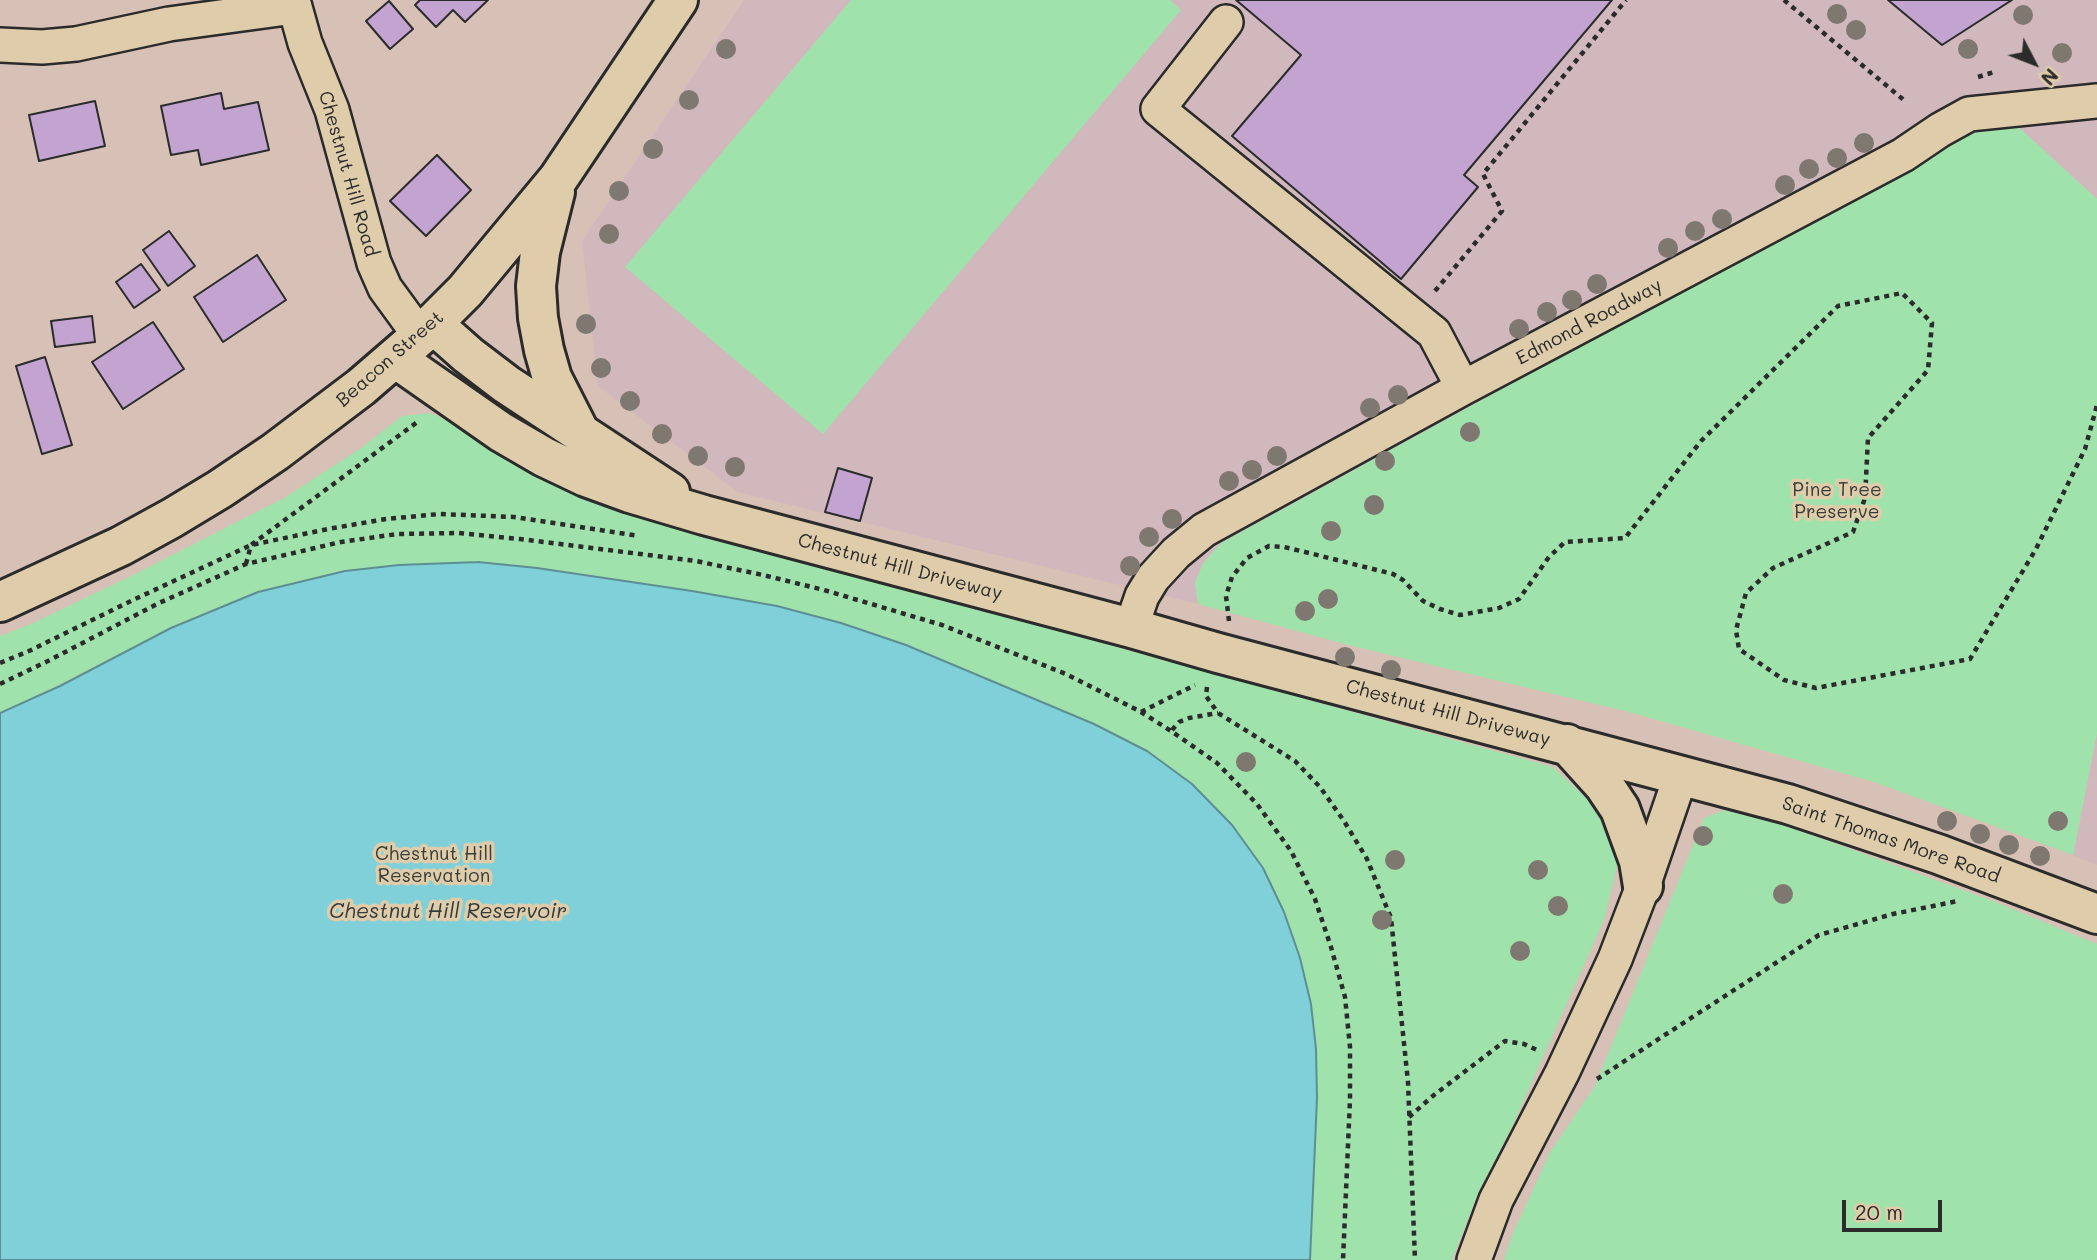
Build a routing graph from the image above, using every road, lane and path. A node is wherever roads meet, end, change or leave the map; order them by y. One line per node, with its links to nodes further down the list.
1 (678, 0): 9 (main road, Beacon Street)
2 (1626, 0): 10 (path)
3 (1784, 0): 7 (path)
4 (293, 3): 6 (street, Chestnut Hill Road); 11 (street, Chestnut Hill Road)
5 (1226, 22): 10 (street)
6 (0, 45)
7 (1905, 101)
8 (2097, 101): 12 (street, Edmond Roadway)
9 (558, 179): 11 (main road, Beacon Street); 15 (main road)
10 (1414, 316): 12 (street)
11 (416, 339): 15 (main road, Chestnut Hill Driveway); 16 (main road, Chestnut Hill Driveway); 20 (main road, Beacon Street)
12 (1463, 388): 21 (street, Edmond Roadway)
13 (2097, 405): 22 (path)
14 (427, 416): 18 (path)
15 (580, 432): 16 (main road, Chestnut Hill Driveway)
16 (704, 515): 21 (main road, Chestnut Hill Driveway)
17 (649, 537): 18 (path)
18 (251, 545): 19 (path); 23 (path)
19 (246, 564): 25 (path); 27 (path)
20 (0, 602)
21 (1132, 628): 30 (main road, Chestnut Hill Driveway)
22 (1227, 631)
23 (0, 663)
24 (1209, 678): 28 (path)
25 (0, 684)
26 (1197, 684): 27 (path)
27 (1141, 712): 29 (path)
28 (1218, 713): 29 (path); 37 (path)
29 (1171, 731): 38 (path)
30 (1567, 744): 31 (main road, Chestnut Hill Driveway); 32 (main road)
31 (1681, 775): 32 (street); 34 (main road, Saint Thomas More Road)
32 (1643, 886): 40 (street)
33 (1959, 901): 36 (path)
34 (2097, 914)
35 (1547, 1055): 37 (path)
36 (1587, 1074)
37 (1409, 1117): 39 (path)
38 (1343, 1260)
39 (1415, 1260)
40 (1474, 1260)

